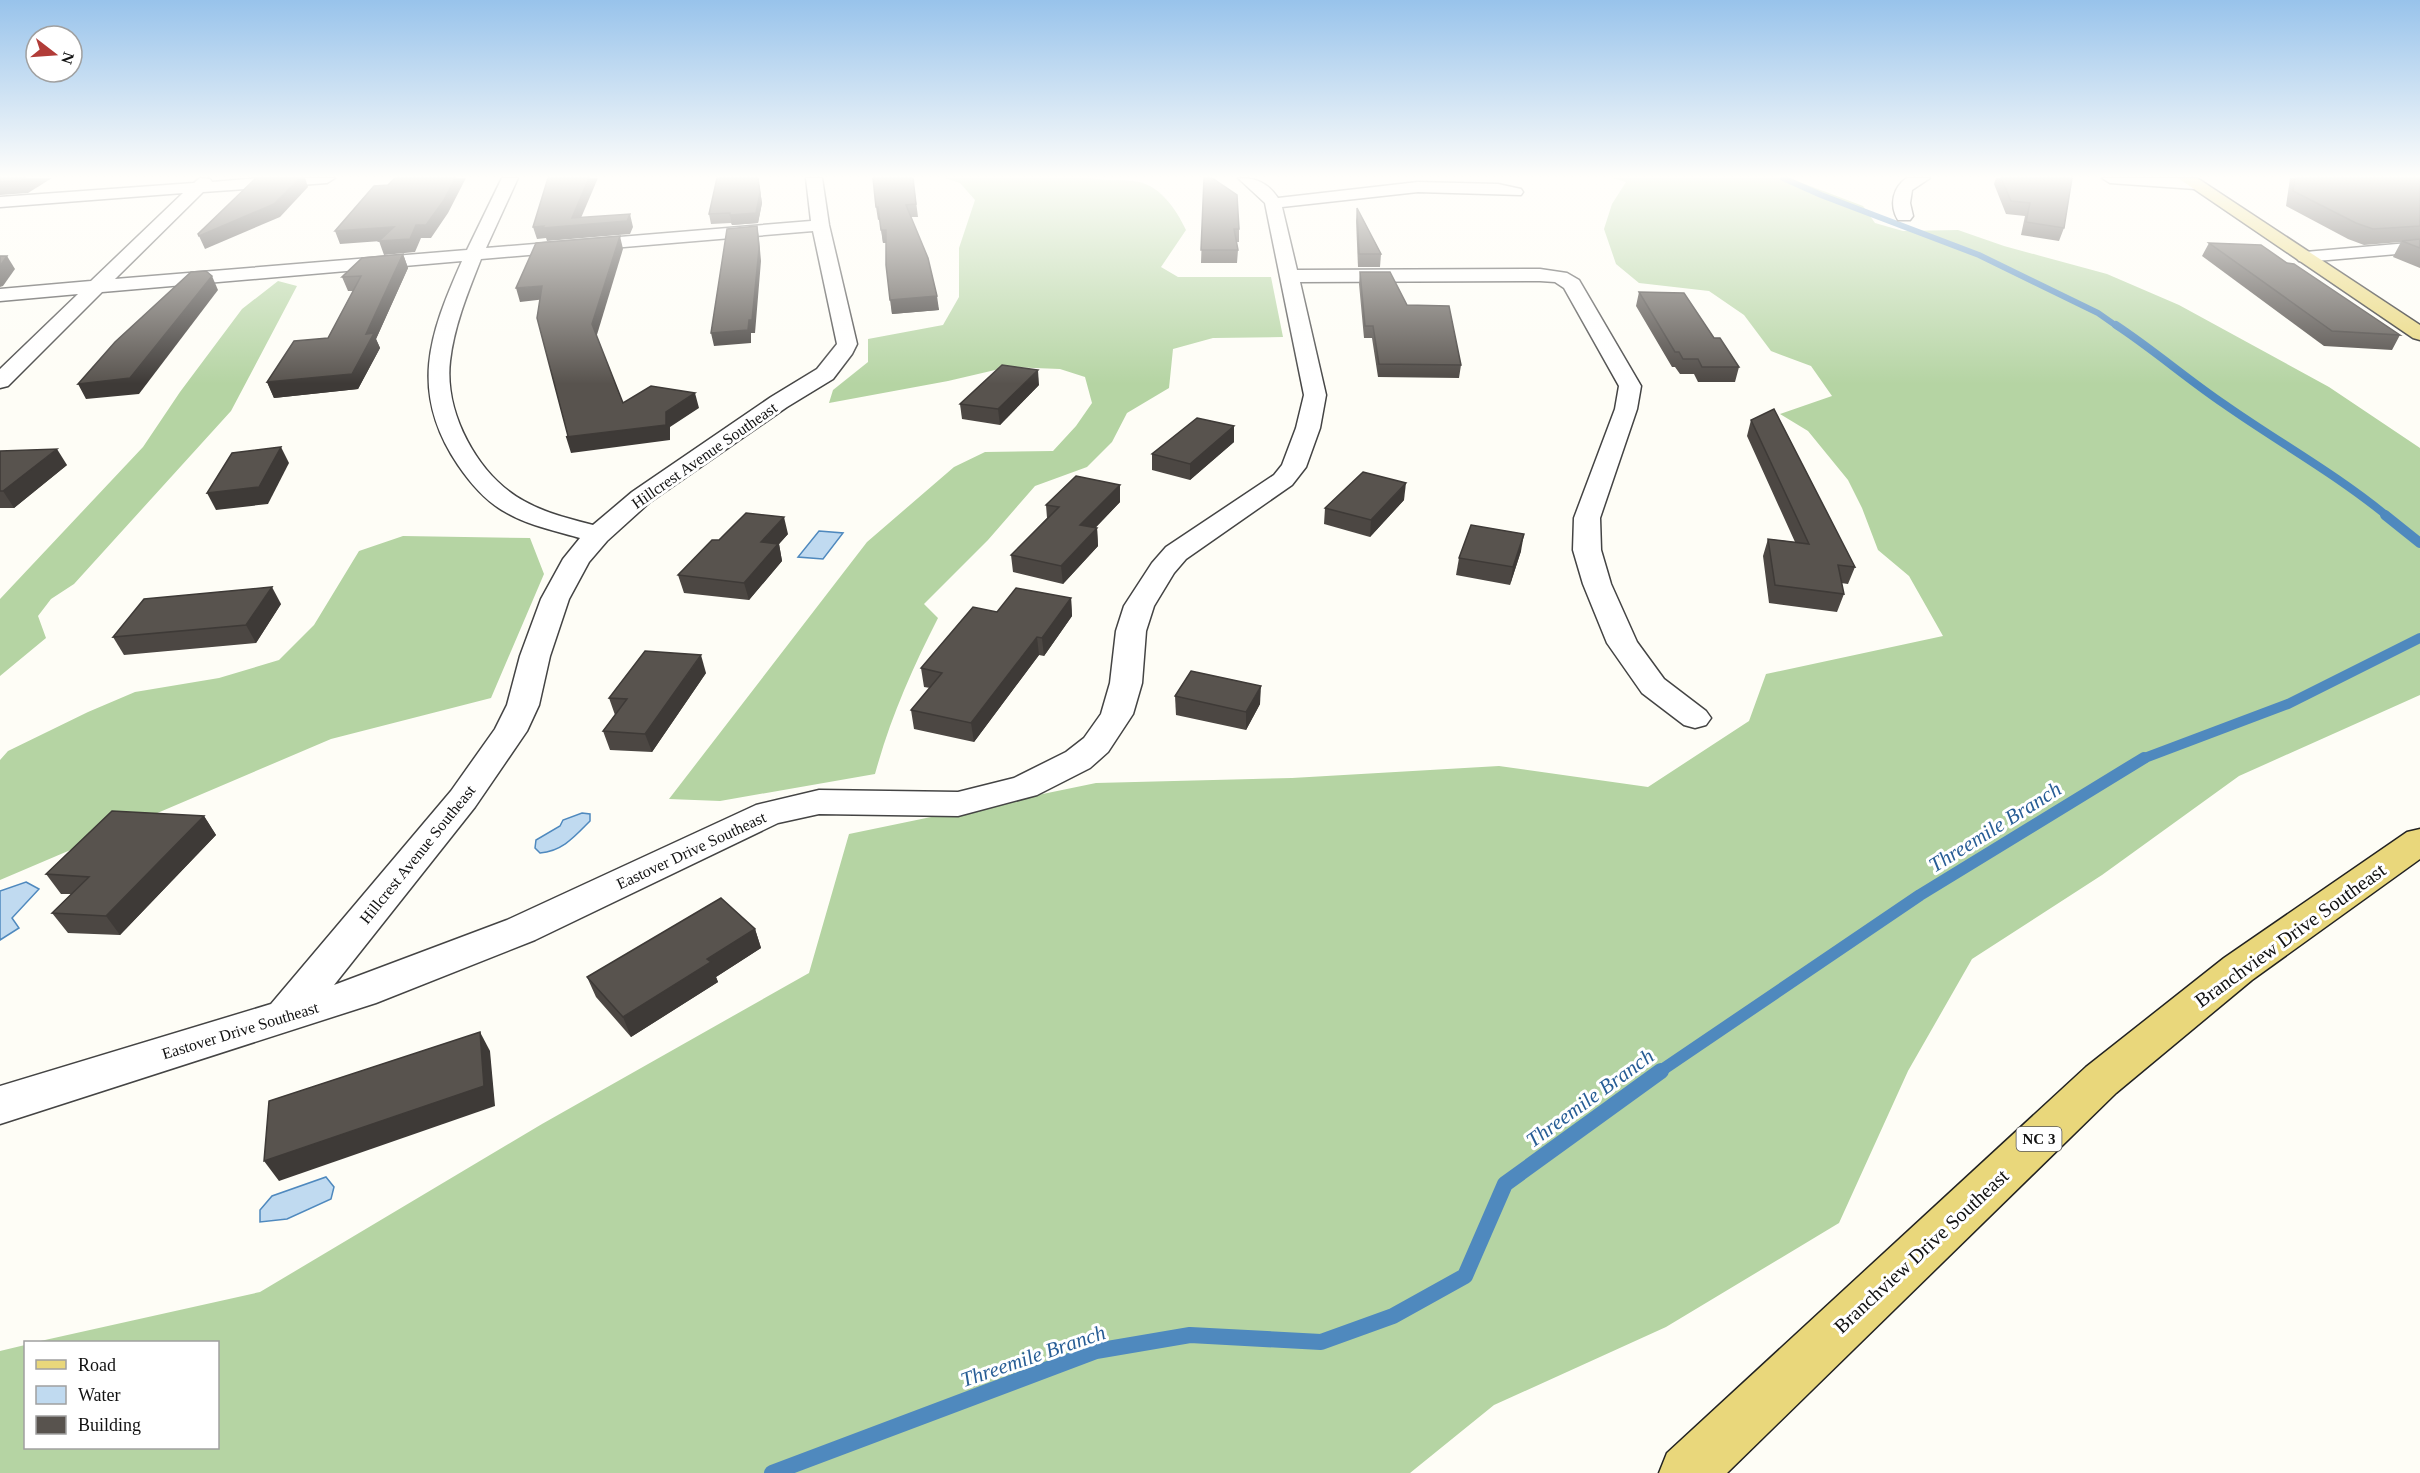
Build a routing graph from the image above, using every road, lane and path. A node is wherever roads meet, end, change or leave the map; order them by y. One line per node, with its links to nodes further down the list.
1 (138, 247): 11 (street)
2 (477, 247): 8 (street)
3 (569, 247): 8 (street)
4 (825, 247): 15 (street, Hillcrest Avenue Southeast)
5 (1283, 247): 10 (street, Eastover Drive Southeast)
6 (2290, 247): 9 (main road)
7 (2420, 247): 9 (street)
8 (473, 255): 11 (street); 15 (street)
9 (2305, 257): 13 (main road)
10 (1290, 276): 16 (street); 18 (street, Eastover Drive Southeast)
11 (97, 287): 12 (street); 14 (street)
12 (0, 295)
13 (2420, 334)
14 (0, 381)
15 (598, 535): 18 (street, Hillcrest Avenue Southeast)
16 (1695, 718)
17 (2420, 842): 20 (main road, Branchview Drive Southeast / NC 3)
18 (285, 1016): 19 (street, Eastover Drive Southeast)
19 (0, 1105)
20 (1688, 1473)

